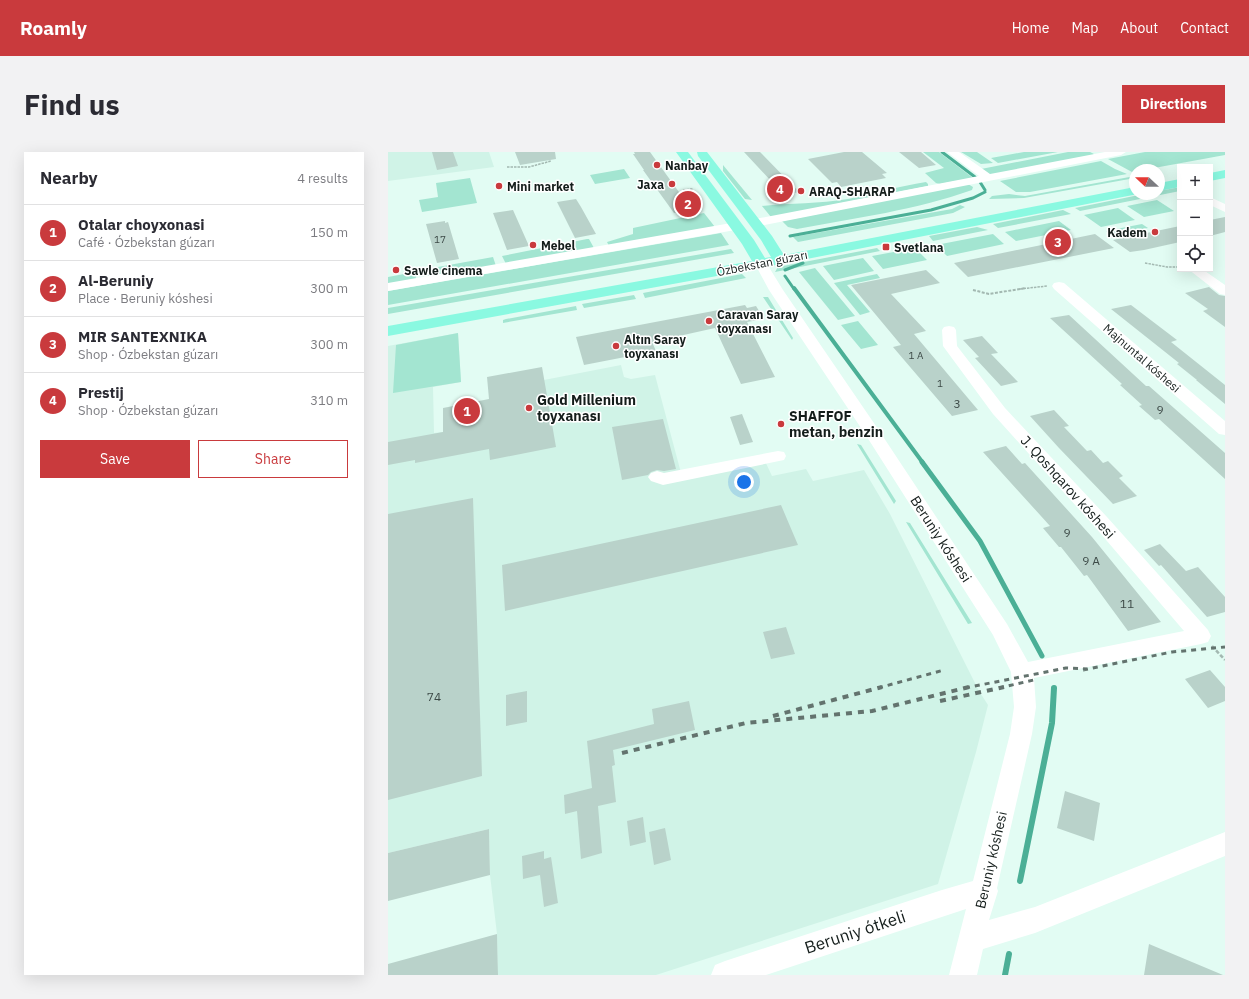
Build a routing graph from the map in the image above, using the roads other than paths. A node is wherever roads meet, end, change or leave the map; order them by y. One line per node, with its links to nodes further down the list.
1 (682, 152): 21 (main road, Beruniy kóshesi)
2 (701, 152): 20 (main road, Beruniy kóshesi)
3 (952, 152): 11 (street)
4 (1121, 152): 11 (street)
5 (1225, 165): 6 (main road)
6 (1213, 167)
7 (1177, 174): 9 (main road)
8 (1225, 174): 10 (main road)
9 (1165, 176)
10 (1213, 176)
11 (989, 178): 20 (street)
12 (1129, 183): 22 (main road, Ózbekstan gúzarı)
13 (1177, 184): 14 (main road)
14 (1165, 186)
15 (1129, 192): 22 (main road, Ózbekstan gúzarı)
16 (1225, 195): 17 (street)
17 (1213, 198)
18 (1212, 200): 19 (street)
19 (1225, 209)
20 (755, 222): 22 (main road, Beruniy kóshesi)
21 (737, 226): 22 (main road, Beruniy kóshesi); 25 (street)
22 (764, 252): 27 (main road, Ózbekstan gúzarı); 29 (main road, Ózbekstan gúzarı); 33 (street, Beruniy kóshesi)
23 (1198, 272): 26 (street)
24 (1059, 286): 30 (street, Majnuntal kóshesi)
25 (388, 287)
26 (1225, 291)
27 (388, 320)
28 (949, 330): 33 (street, J. Qoshqarov kóshesi)
29 (388, 331)
30 (1225, 430)
31 (778, 456): 32 (street)
32 (657, 477)
33 (1022, 672): 35 (street, Beruniy kóshesi)
34 (1225, 844): 36 (street)
35 (985, 891): 36 (street, Beruniy kóshesi); 37 (street, Beruniy ótkeli)
36 (972, 939): 38 (street, Beruniy kóshesi)
37 (725, 975)
38 (963, 975)

